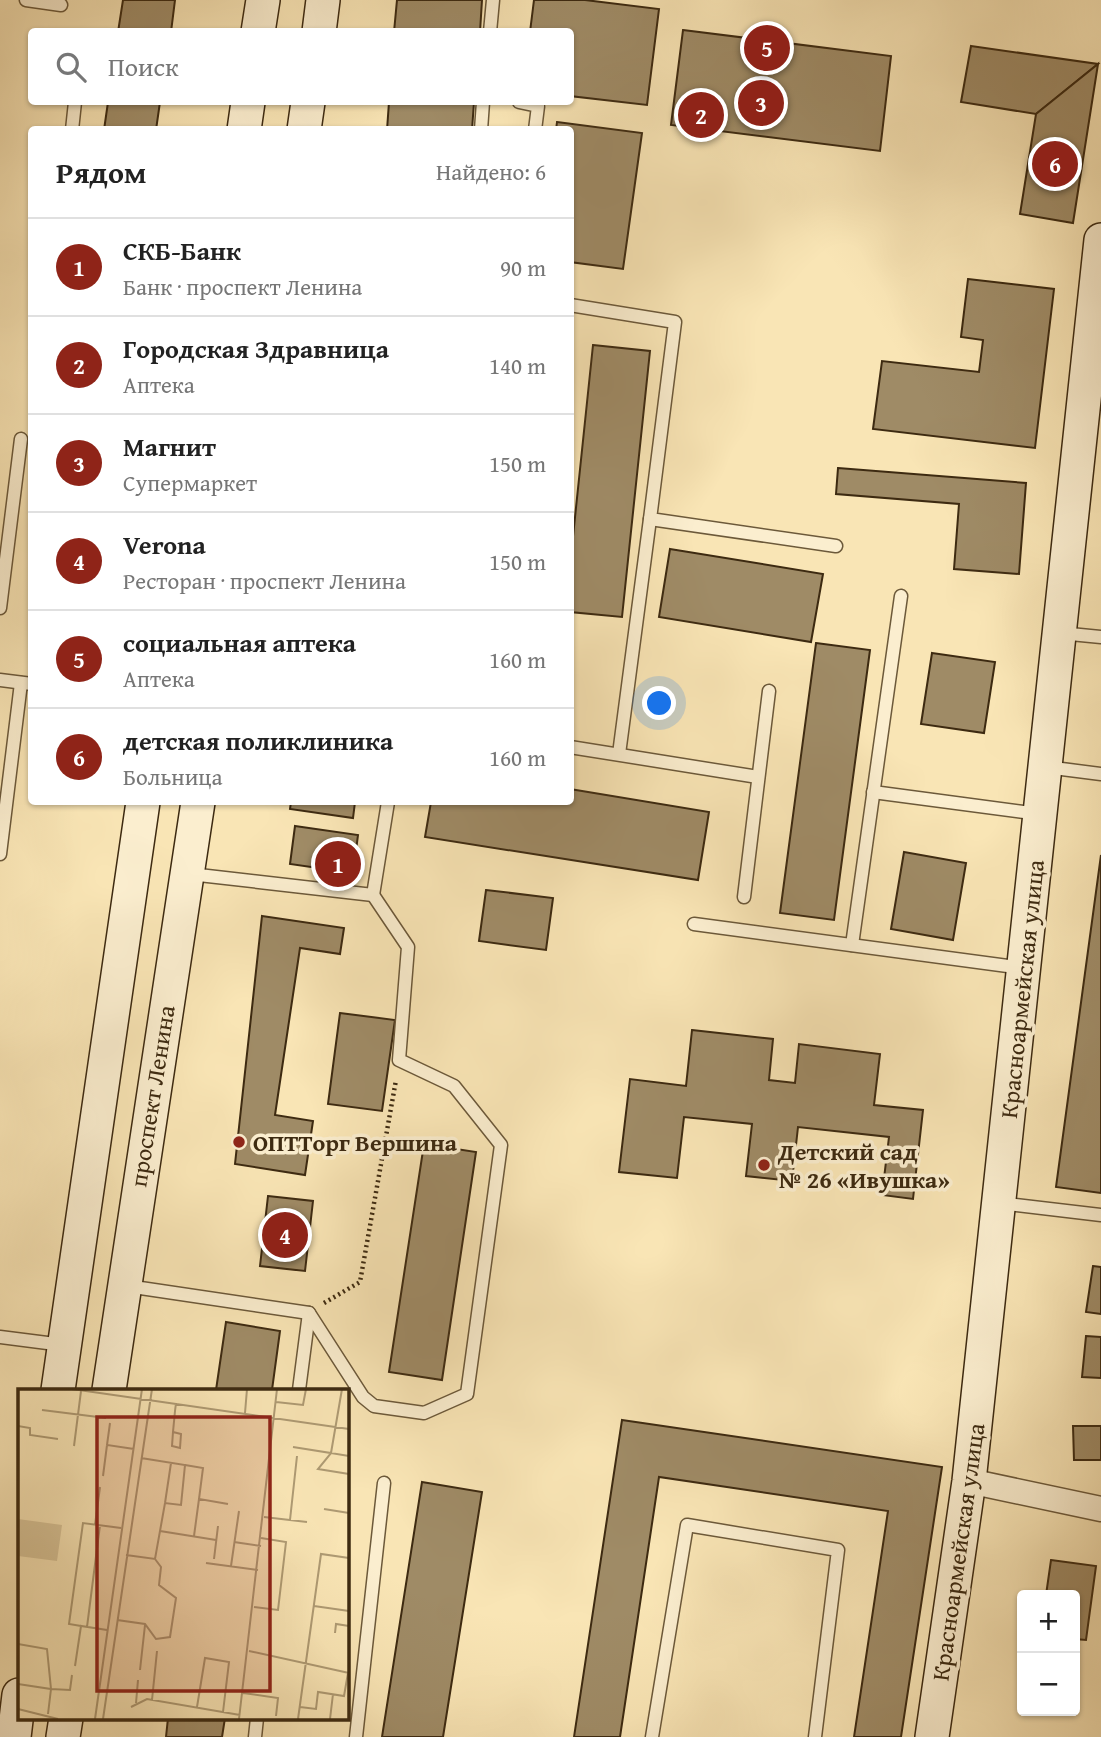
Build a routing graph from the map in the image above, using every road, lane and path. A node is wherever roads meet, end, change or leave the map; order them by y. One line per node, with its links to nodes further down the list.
1 (26, 0): 5 (lane)
2 (262, 0): 6 (street)
3 (323, 0): 7 (street)
4 (493, 0): 8 (lane)
5 (61, 5)
6 (258, 28)
7 (320, 28)
8 (490, 28)
9 (75, 105): 14 (lane)
10 (248, 105): 15 (street)
11 (308, 105): 16 (street)
12 (483, 105): 17 (lane)
13 (533, 105): 18 (lane)
14 (72, 126)
15 (245, 126)
16 (305, 126)
17 (481, 126)
18 (536, 126)
19 (1101, 240): 26 (street, Красноармейская улица)
20 (574, 305): 22 (lane)
21 (21, 439): 25 (lane)
22 (650, 519): 23 (lane); 32 (lane)
23 (836, 546)
24 (901, 596): 36 (lane)
25 (0, 608)
26 (1059, 633): 27 (lane); 33 (street, Красноармейская улица)
27 (1101, 637)
28 (0, 680): 29 (lane)
29 (26, 683): 41 (lane)
30 (769, 691): 35 (lane)
31 (574, 748): 32 (lane)
32 (619, 754): 35 (lane)
33 (1045, 766): 34 (lane); 40 (street, Красноармейская улица)
34 (1101, 774)
35 (758, 777): 44 (lane)
36 (873, 792): 40 (lane); 46 (lane)
37 (143, 805): 54 (street, проспект Ленина)
38 (197, 805): 42 (street, проспект Ленина)
39 (388, 805): 43 (lane)
40 (1040, 814): 47 (street, Красноармейская улица)
41 (0, 854)
42 (186, 873): 43 (lane); 51 (street, проспект Ленина)
43 (373, 895): 48 (lane)
44 (744, 897)
45 (694, 924): 46 (lane)
46 (852, 945): 47 (lane)
47 (1024, 968): 49 (street, Красноармейская улица)
48 (399, 1060): 52 (path); 52 (lane)
49 (999, 1203): 50 (lane); 58 (street, Красноармейская улица)
50 (1101, 1215)
51 (123, 1285): 52 (lane); 56 (street, проспект Ленина)
52 (309, 1313): 57 (lane)
53 (0, 1336): 54 (lane)
54 (64, 1345): 55 (street, проспект Ленина)
55 (58, 1389)
56 (109, 1389)
57 (299, 1389)
58 (969, 1481): 60 (street); 66 (street, Красноармейская улица)
59 (384, 1483): 63 (lane)
60 (1101, 1508)
61 (18, 1703): 62 (street)
62 (14, 1737)
63 (356, 1737)
64 (652, 1737): 65 (lane)
65 (815, 1737)
66 (932, 1737)

